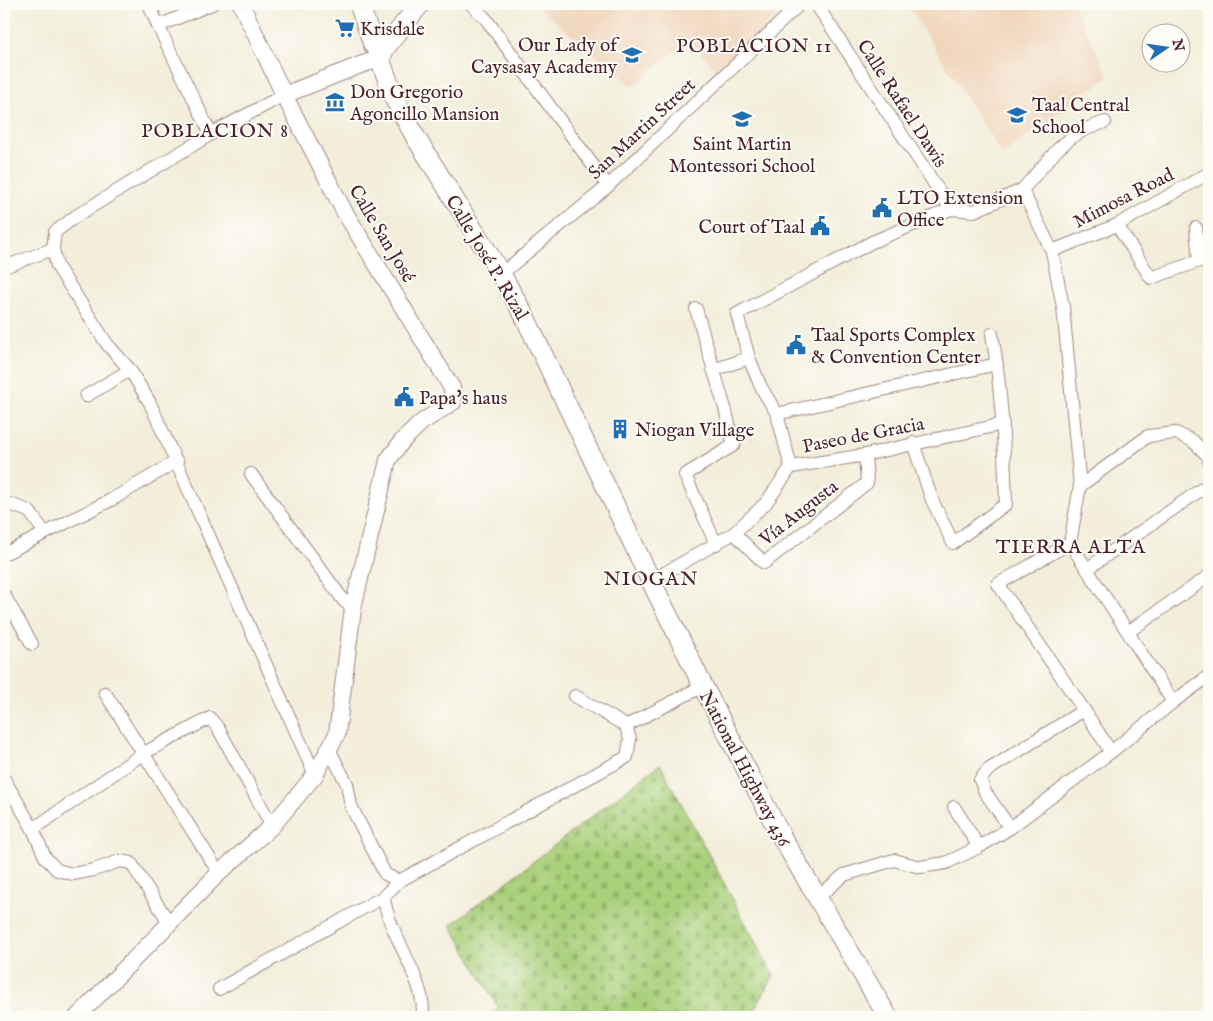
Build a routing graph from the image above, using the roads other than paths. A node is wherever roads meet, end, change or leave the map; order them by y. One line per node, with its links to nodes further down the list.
1 (149, 4): 9 (street)
2 (212, 4): 9 (street)
3 (241, 4): 11 (street, Calle San José)
4 (359, 4): 10 (main road, Calle José P. Rizal)
5 (420, 4): 10 (main road)
6 (471, 4): 15 (street)
7 (800, 4): 15 (street, San Martin Street)
8 (816, 4): 17 (street, Calle Rafael Dawis)
9 (158, 26): 13 (street)
10 (381, 57): 11 (street); 23 (main road, Calle José P. Rizal)
11 (284, 95): 13 (street); 52 (street, Calle San José)
12 (1105, 122): 16 (street)
13 (211, 134): 20 (street)
14 (1209, 173): 18 (street, Mimosa Road)
15 (608, 186): 23 (street, San Martin Street)
16 (1022, 190): 17 (street); 21 (street)
17 (951, 209): 26 (street)
18 (1117, 225): 19 (street); 21 (street, Mimosa Road)
19 (1196, 228)
20 (53, 249): 22 (street); 28 (street)
21 (1052, 251): 40 (street)
22 (4, 267)
23 (501, 274): 42 (main road, Calle José P. Rizal)
24 (696, 309): 29 (street)
25 (992, 334): 27 (street)
26 (749, 358): 29 (street); 31 (street)
27 (997, 364): 31 (street); 32 (street)
28 (130, 370): 30 (street); 35 (street)
29 (713, 370): 46 (street)
30 (86, 396)
31 (777, 414): 37 (street)
32 (1004, 424): 33 (street, Paseo de Gracia); 33 (street)
33 (913, 443): 34 (street, Paseo de Gracia)
34 (865, 455): 37 (street, Paseo de Gracia); 44 (street, Vía Augusta)
35 (176, 461): 43 (street); 65 (street)
36 (1209, 461): 40 (street)
37 (791, 468): 44 (street, Paseo de Gracia)
38 (252, 474): 52 (street)
39 (1209, 484): 48 (street)
40 (1080, 486): 45 (street)
41 (4, 502): 43 (street)
42 (618, 512): 50 (main road, National Highway 436)
43 (45, 533): 47 (street)
44 (734, 533): 46 (street, Paseo de Gracia)
45 (1070, 543): 48 (street); 60 (street)
46 (716, 544): 50 (street, Paseo de Gracia)
47 (4, 554)
48 (1087, 569): 53 (street)
49 (1209, 576): 53 (street)
50 (652, 581): 56 (main road, National Highway 436)
51 (4, 595): 54 (street)
52 (353, 608): 62 (street)
53 (1128, 632): 59 (street)
54 (32, 644)
55 (1209, 676): 59 (street)
56 (703, 686): 61 (street); 75 (main road, National Highway 436)
57 (105, 693): 64 (street)
58 (575, 696): 61 (street)
59 (1173, 702): 63 (street)
60 (1084, 710): 63 (street); 69 (street)
61 (626, 726): 73 (street)
62 (329, 749): 65 (street); 73 (street)
63 (1111, 752): 69 (street)
64 (144, 753): 68 (street); 70 (street); 72 (street)
65 (315, 775): 68 (street)
66 (4, 779): 70 (street)
67 (954, 807): 71 (street)
68 (272, 826): 72 (street)
69 (1010, 828): 71 (street)
70 (33, 829): 76 (street)
71 (979, 847): 75 (street)
72 (219, 873): 76 (street)
73 (399, 881): 74 (street)
74 (383, 897): 77 (street); 79 (street)
75 (818, 897): 80 (main road, National Highway 436)
76 (170, 924): 78 (street)
77 (220, 989)
78 (78, 1017)
79 (422, 1017)
80 (888, 1017)

